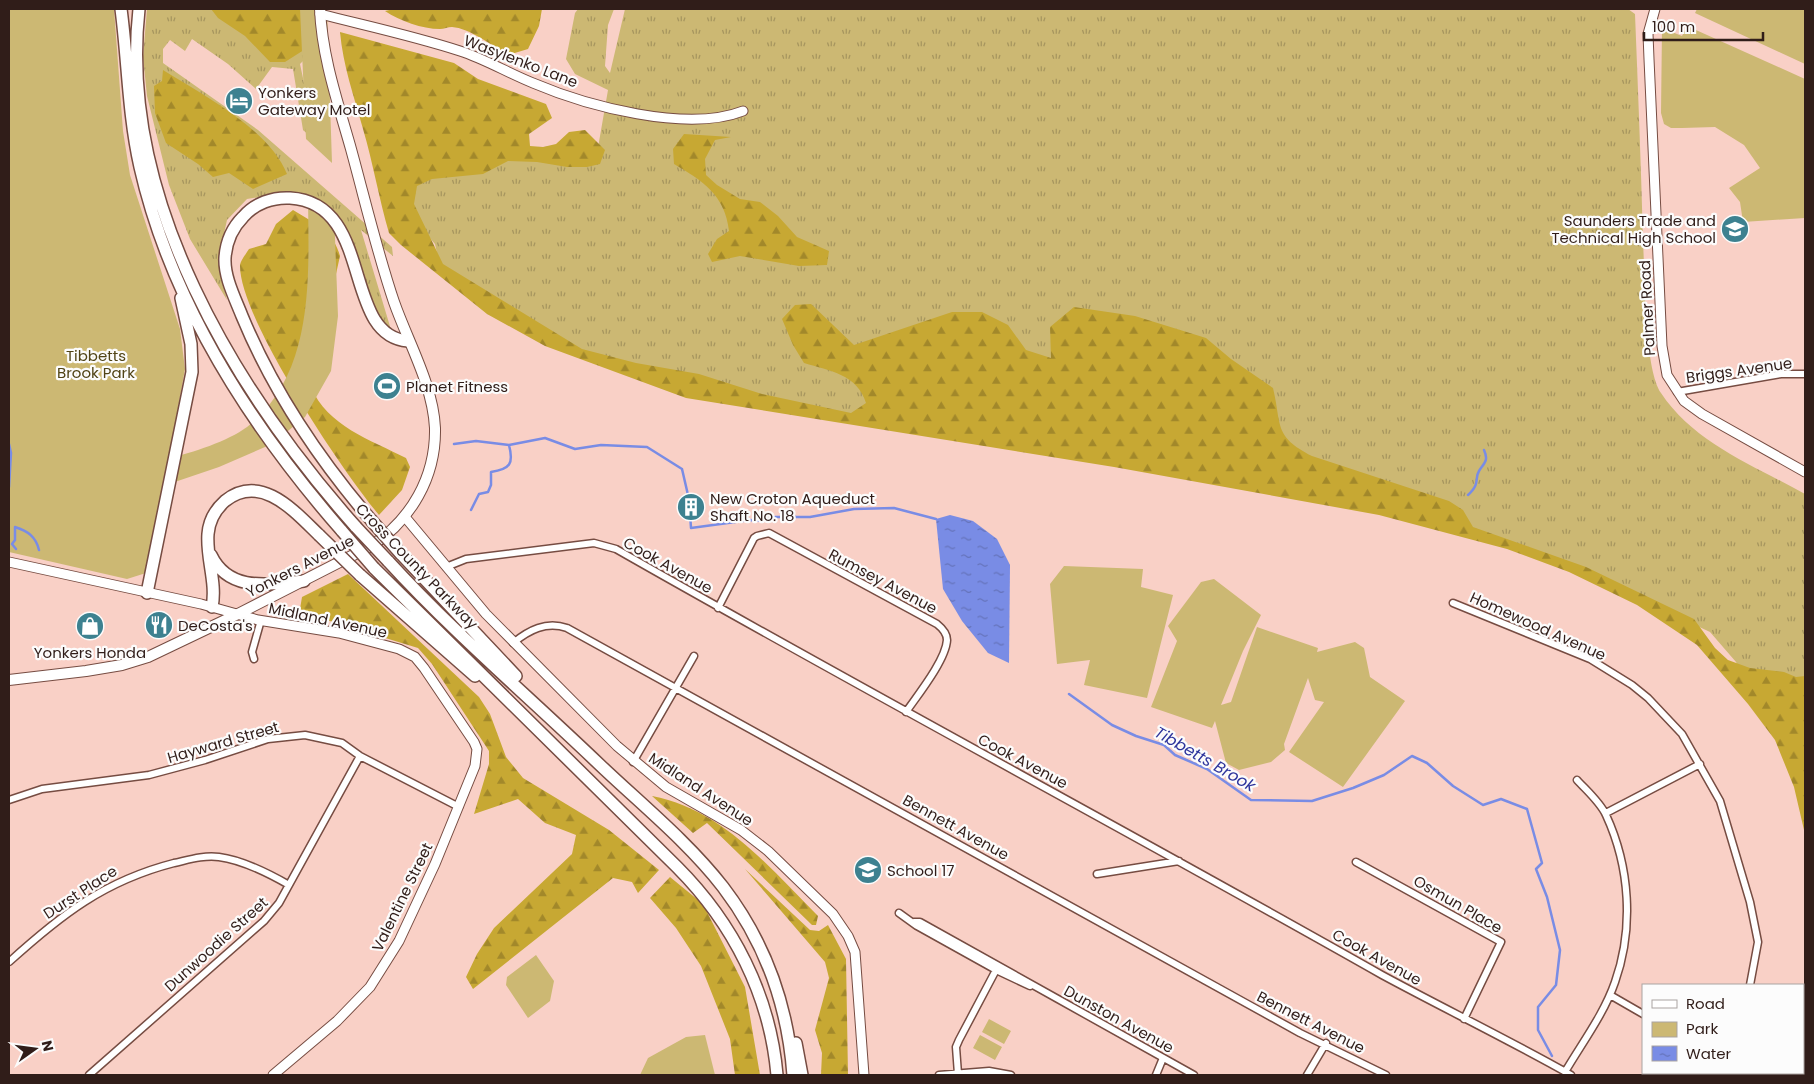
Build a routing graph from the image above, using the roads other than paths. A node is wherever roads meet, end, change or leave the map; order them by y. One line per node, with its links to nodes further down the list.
1 (121, 9): 6 (highway)
2 (127, 9): 6 (highway)
3 (139, 9): 31 (highway, Cross County Parkway, bridge)
4 (1655, 9): 11 (street, Palmer Road)
5 (320, 11): 7 (street, Wasylenko Lane); 9 (main road, Yonkers Avenue)
6 (124, 59): 8 (highway, Cross County Parkway)
7 (743, 111)
8 (175, 275): 18 (highway); 29 (highway, Cross County Parkway, bridge)
9 (408, 341): 13 (main road, Yonkers Avenue); 31 (highway, bridge)
10 (1805, 374): 11 (street, Briggs Avenue)
11 (1677, 392): 12 (street, Palmer Road)
12 (1805, 472)
13 (405, 517): 16 (street, Midland Avenue); 17 (main road, Yonkers Avenue)
14 (208, 542): 17 (highway); 20 (highway); 29 (highway, bridge)
15 (9, 562): 18 (street, Midland Avenue)
16 (446, 567): 21 (street, Cook Avenue); 24 (street, Midland Avenue)
17 (304, 581): 22 (main road, Yonkers Avenue)
18 (147, 593): 20 (street, Midland Avenue)
19 (1453, 602): 35 (street, Homewood Avenue)
20 (212, 606): 22 (street, Midland Avenue)
21 (718, 608): 30 (street, Cook Avenue); 30 (street, Rumsey Avenue)
22 (238, 614): 23 (street, Midland Avenue); 27 (main road, Yonkers Avenue)
23 (262, 620): 26 (street); 32 (street, Midland Avenue)
24 (513, 644): 28 (street, Bennett Avenue); 34 (street, Midland Avenue)
25 (694, 656): 28 (street)
26 (254, 659)
27 (9, 680)
28 (676, 688): 34 (street); 54 (street, Bennett Avenue)
29 (514, 706): 60 (highway, Cross County Parkway)
30 (906, 712): 40 (street, Cook Avenue)
31 (554, 721): 52 (highway, Cross County Parkway)
32 (477, 750): 38 (street, Valentine Street)
33 (360, 756): 37 (street, Hayward Street); 38 (street, Hayward Street); 43 (street, Dunwoodie Street)
34 (633, 762): 63 (street, Midland Avenue)
35 (1700, 764): 39 (street); 48 (street, Homewood Avenue)
36 (1577, 780): 39 (street)
37 (9, 800)
38 (459, 807): 59 (street, Valentine Street)
39 (1606, 813): 50 (street)
40 (1179, 862): 42 (street); 53 (street, Cook Avenue)
41 (1356, 862): 53 (street, Osmun Place)
42 (1097, 874)
43 (289, 885): 46 (street, Durst Place); 58 (street, Dunwoodie Street)
44 (900, 913): 45 (street, Dunston Avenue)
45 (914, 922): 47 (street, Dunston Avenue); 49 (street, Dunston Avenue)
46 (9, 962)
47 (996, 970): 49 (street, Dunston Avenue); 56 (street)
48 (1750, 984)
49 (1031, 986): 55 (street, Dunston Avenue)
50 (1610, 995): 51 (street); 57 (street)
51 (1642, 1013)
52 (784, 1015): 61 (highway, Cross County Parkway); 62 (highway)
53 (1464, 1019): 57 (street, Cook Avenue)
54 (1326, 1044): 68 (street); 69 (street, Bennett Avenue)
55 (1163, 1058): 66 (street); 67 (street, Dunston Avenue)
56 (958, 1074): 64 (street); 65 (street)
57 (1568, 1074)
58 (89, 1075)
59 (272, 1075)
60 (777, 1075)
61 (793, 1075)
62 (802, 1075)
63 (864, 1075)
64 (939, 1075)
65 (1011, 1075)
66 (1156, 1075)
67 (1194, 1075)
68 (1307, 1075)
69 (1386, 1075)

